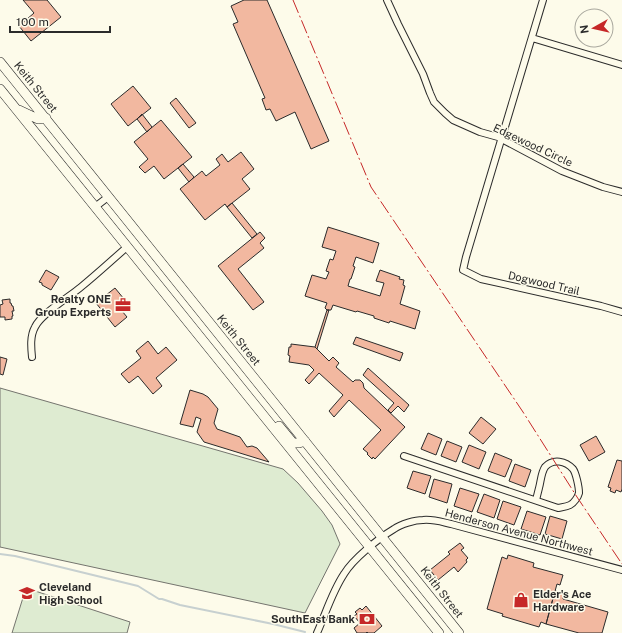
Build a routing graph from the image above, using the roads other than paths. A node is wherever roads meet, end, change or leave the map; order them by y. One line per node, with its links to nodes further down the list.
1 (387, 0): 9 (street, Edgewood Circle)
2 (543, 0): 3 (street)
3 (532, 38): 5 (street); 9 (street)
4 (0, 62): 8 (main road, Keith Street)
5 (622, 65)
6 (0, 89): 7 (main road)
7 (16, 108): 8 (main road); 12 (main road)
8 (46, 118): 11 (main road, Keith Street)
9 (501, 139): 10 (street, Edgewood Circle); 14 (street, Dogwood Trail)
10 (622, 192)
11 (108, 196): 12 (street); 17 (main road, Keith Street)
12 (95, 207): 13 (main road)
13 (127, 247): 15 (street); 16 (main road)
14 (622, 312)
15 (32, 357)
16 (254, 404): 17 (main road); 21 (main road)
17 (305, 441): 20 (main road, Keith Street)
18 (404, 456): 19 (street)
19 (536, 500): 19 (street)
20 (383, 537): 21 (street, Henderson Avenue Northwest); 22 (street, Henderson Avenue Northwest); 25 (main road, Keith Street)
21 (370, 547): 23 (street, Henderson Avenue Northwest); 24 (main road)
22 (622, 570)
23 (317, 633)
24 (439, 633)
25 (459, 633)

